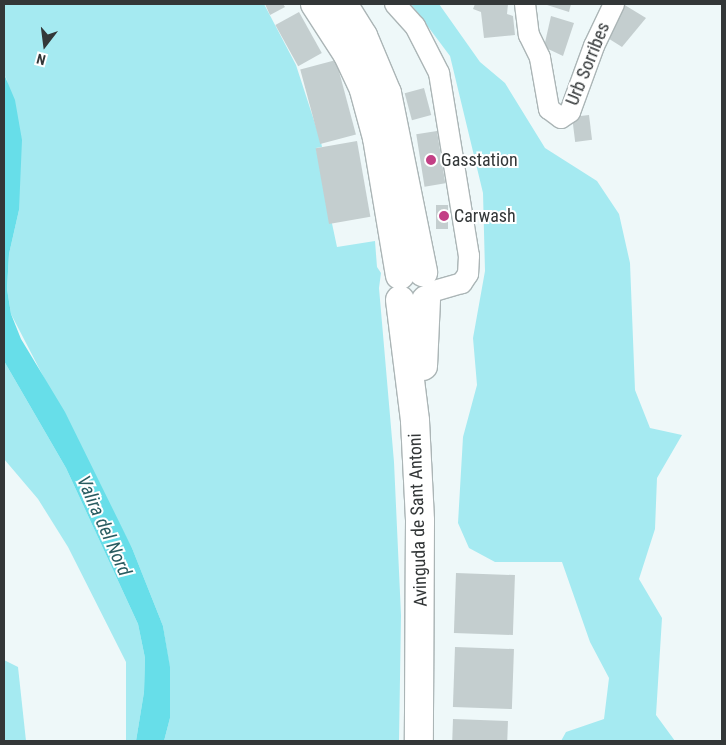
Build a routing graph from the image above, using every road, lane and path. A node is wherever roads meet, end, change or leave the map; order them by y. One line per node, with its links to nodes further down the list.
1 (315, 4): 6 (main road, Avinguda de Sant Antoni)
2 (343, 4): 6 (main road, Avinguda de Sant Antoni)
3 (395, 4): 6 (street)
4 (525, 4): 5 (street, Urb Sorribes)
5 (614, 4)
6 (416, 288): 7 (main road, Avinguda de Sant Antoni); 8 (main road, Avinguda de Sant Antoni)
7 (419, 741)
8 (431, 741)

